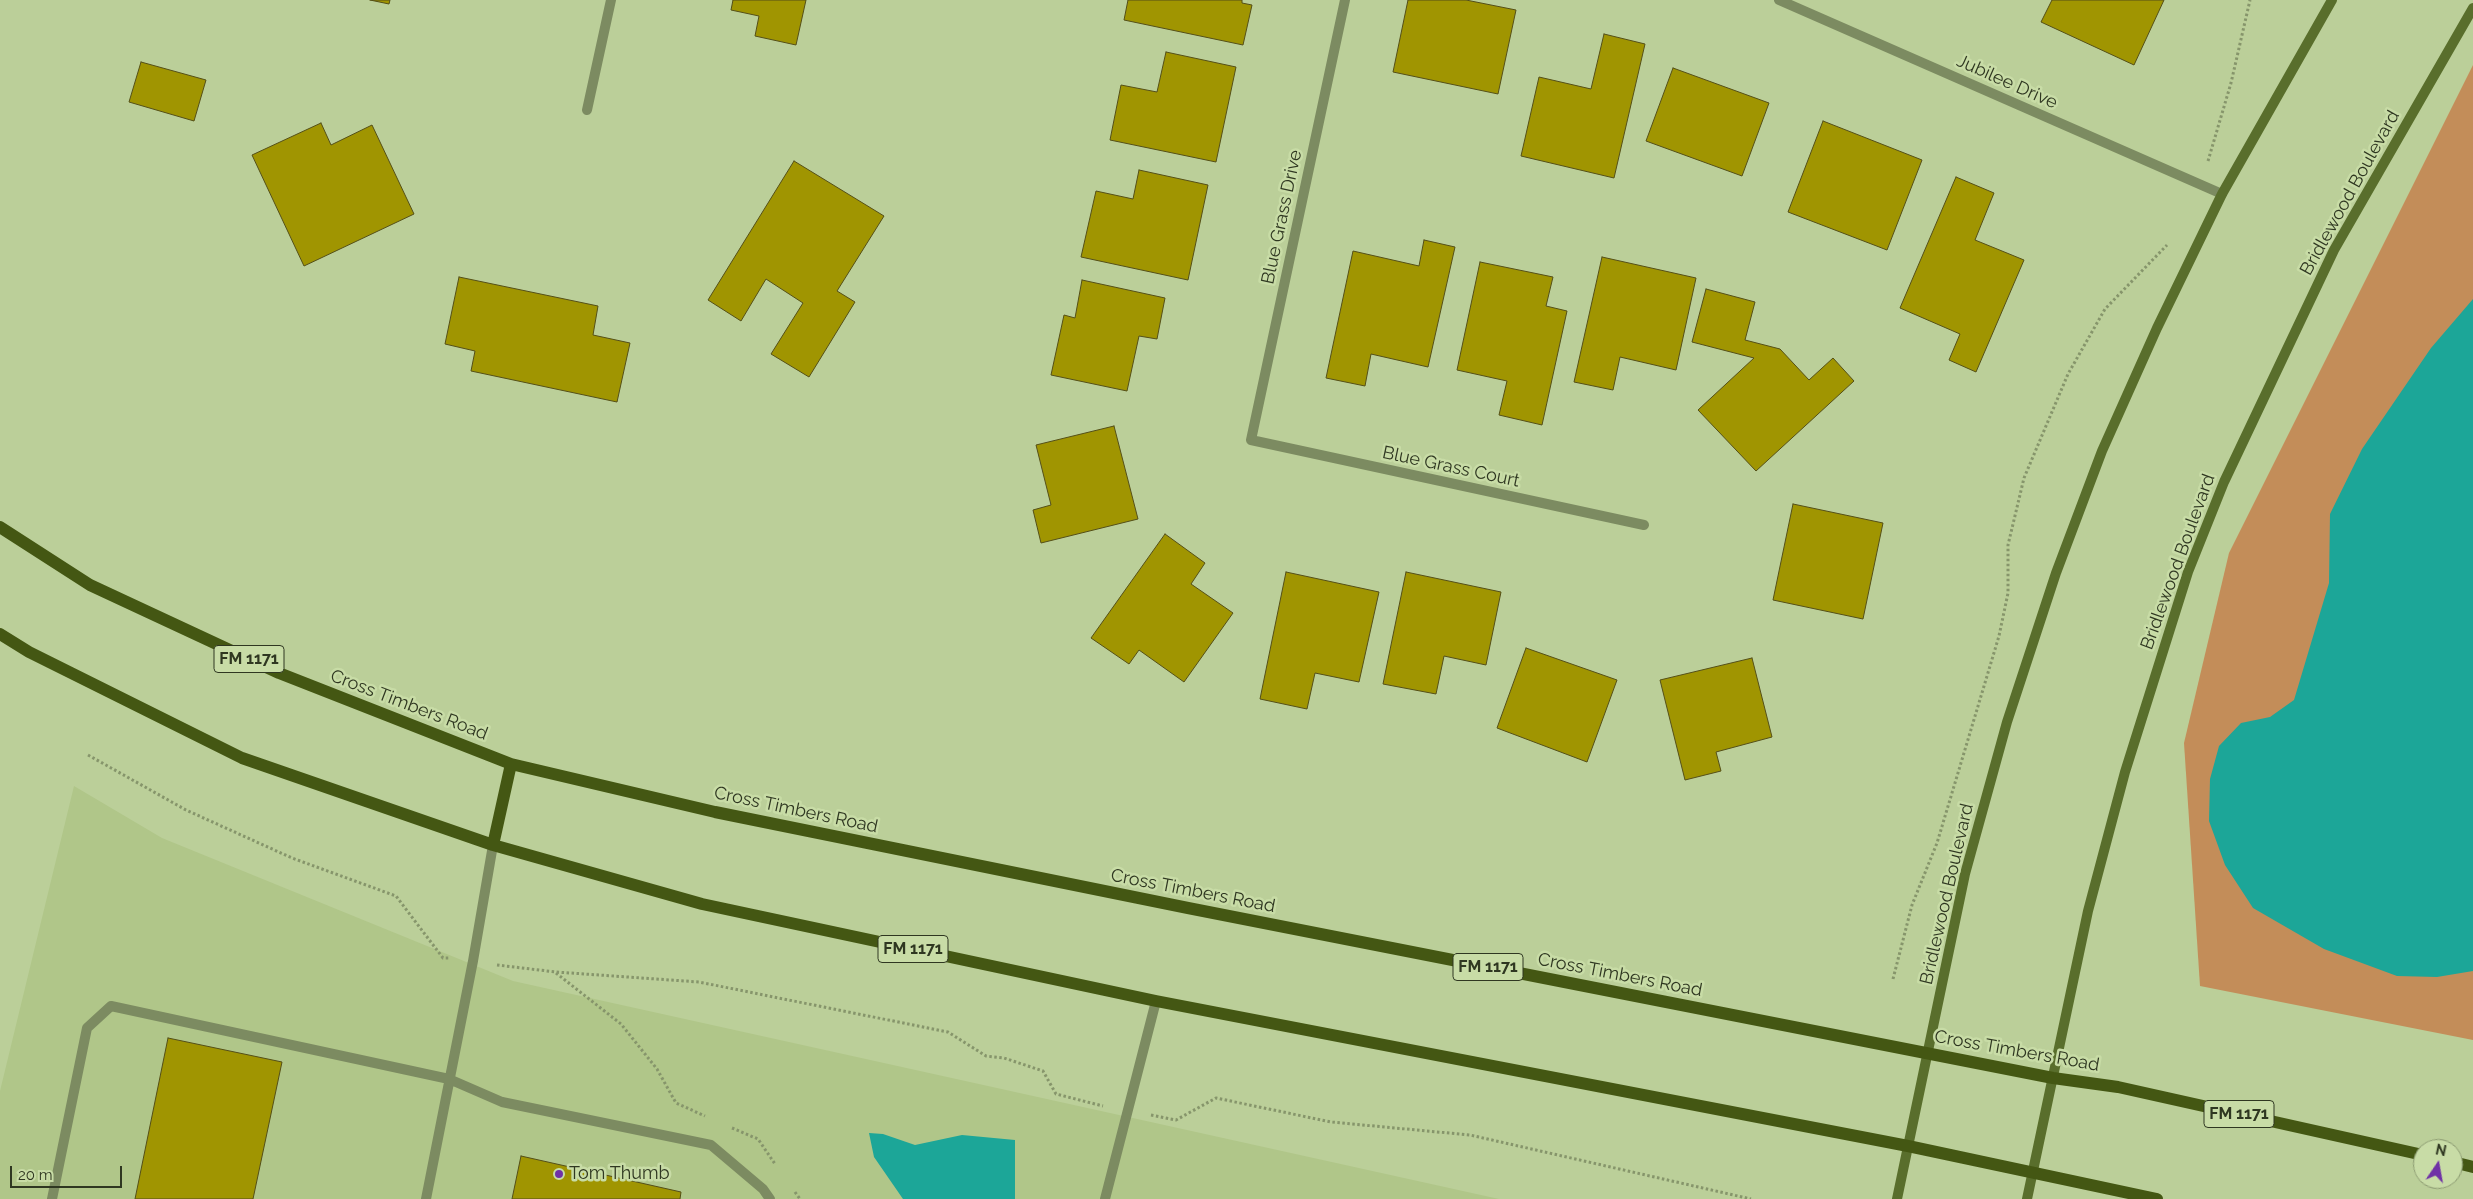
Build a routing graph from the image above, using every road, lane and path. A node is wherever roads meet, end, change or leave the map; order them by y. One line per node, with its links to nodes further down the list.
1 (612, 0): 7 (street)
2 (1345, 0): 11 (street, Blue Grass Drive)
3 (1780, 0): 8 (street, Jubilee Drive)
4 (2250, 0): 8 (path)
5 (2332, 0): 9 (main road, Bridlewood Boulevard)
6 (2473, 8): 23 (main road, Bridlewood Boulevard)
7 (587, 110)
8 (2198, 184): 9 (street, Jubilee Drive)
9 (2222, 194): 22 (main road, Bridlewood Boulevard)
10 (2168, 245): 20 (path)
11 (1251, 440): 12 (street, Blue Grass Court)
12 (1644, 525)
13 (0, 527): 16 (main road, Cross Timbers Road / FM 1171)
14 (0, 634): 17 (main road, FM 1171)
15 (88, 755): 18 (path)
16 (511, 764): 17 (main road); 22 (main road, Cross Timbers Road / FM 1171)
17 (493, 845): 18 (street); 21 (main road, FM 1171)
18 (473, 961): 19 (path); 24 (street)
19 (556, 972): 25 (path); 26 (path)
20 (1894, 979)
21 (1156, 1001): 25 (street); 28 (main road, FM 1171)
22 (1928, 1053): 23 (main road, Cross Timbers Road / FM 1171); 28 (main road, Bridlewood Boulevard)
23 (2053, 1078): 29 (main road, Cross Timbers Road / FM 1171); 31 (main road, Bridlewood Boulevard)
24 (449, 1079): 33 (street); 34 (street); 35 (street)
25 (1128, 1111): 37 (street); 38 (path)
26 (710, 1118)
27 (726, 1125): 30 (path)
28 (1908, 1146): 31 (main road, FM 1171); 39 (main road, Bridlewood Boulevard)
29 (2413, 1154)
30 (779, 1169)
31 (2033, 1173): 40 (main road, Bridlewood Boulevard); 41 (main road, FM 1171)
32 (789, 1184): 36 (path)
33 (52, 1199)
34 (426, 1199)
35 (770, 1199)
36 (800, 1199)
37 (1105, 1199)
38 (1751, 1199)
39 (1897, 1199)
40 (2027, 1199)
41 (2157, 1199)

